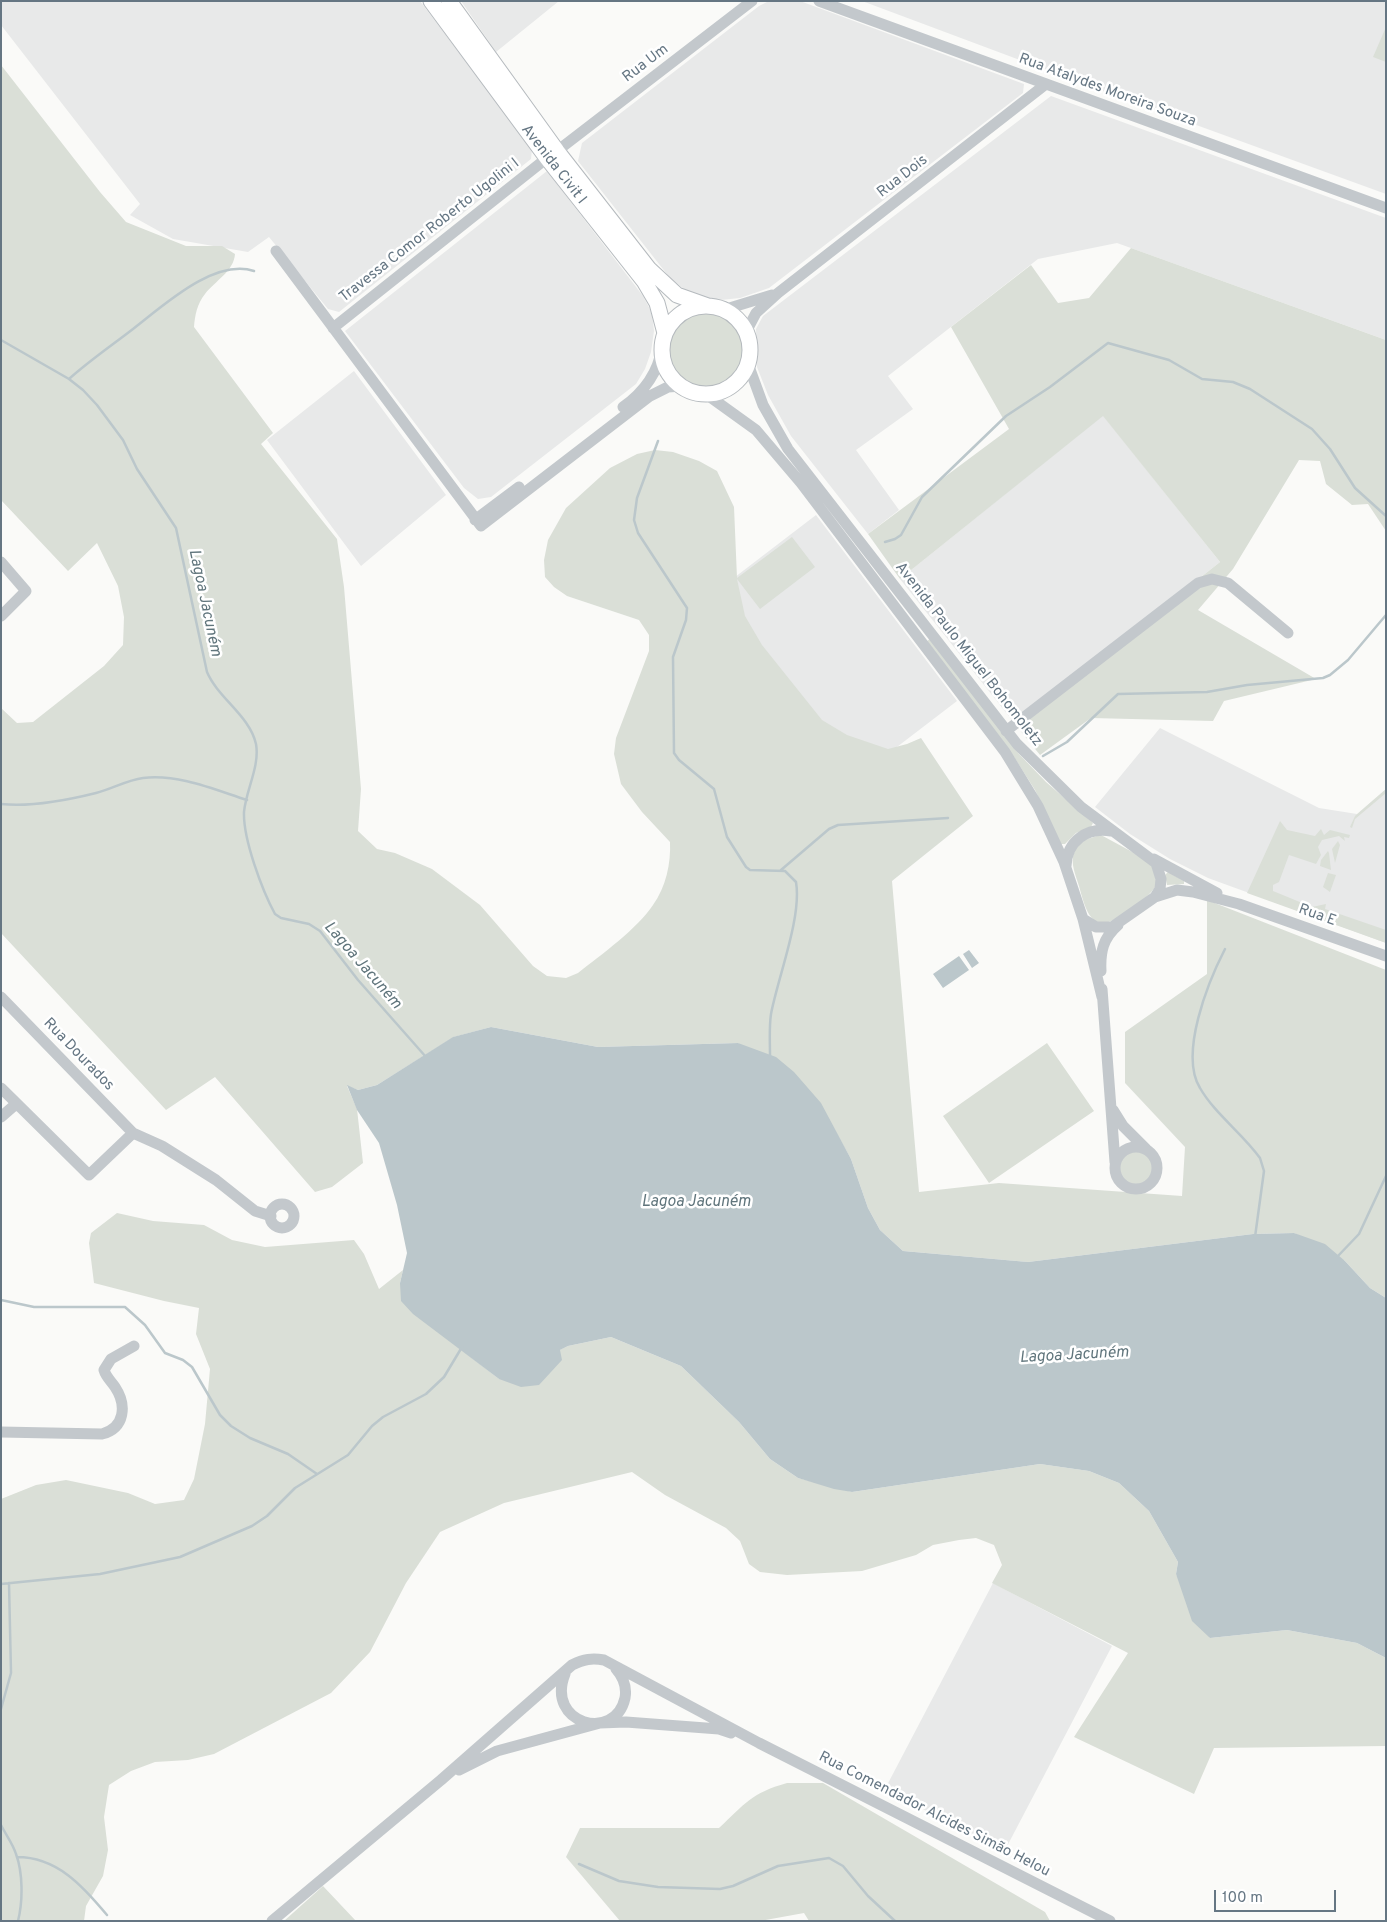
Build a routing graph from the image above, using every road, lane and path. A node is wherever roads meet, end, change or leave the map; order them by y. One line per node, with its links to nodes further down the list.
1 (431, 1): 6 (main road, Avenida Civit I)
2 (449, 1): 6 (main road, Avenida Civit I)
3 (752, 1): 6 (street, Rua Um)
4 (819, 1): 5 (street, Rua Atalydes Moreira Souza)
5 (1046, 84): 7 (street, Rua Atalydes Moreira Souza); 9 (street, Rua Dois)
6 (552, 154): 10 (main road, Avenida Civit I); 11 (street, Travessa Comor Roberto Ugolini I); 13 (main road, Avenida Civit I)
7 (1386, 208)
8 (276, 251): 11 (street)
9 (778, 293): 10 (street, Rua Dois); 12 (street, Rua Dois)
10 (715, 308): 12 (main road); 13 (main road)
11 (333, 328): 17 (street)
12 (746, 332): 14 (main road)
13 (664, 341): 15 (main road); 17 (street)
14 (748, 364): 16 (main road); 21 (street, Avenida Paulo Miguel Bohomoletz)
15 (682, 386): 16 (main road); 17 (street)
16 (706, 394): 24 (street, Avenida Paulo Miguel Bohomoletz)
17 (478, 523)
18 (1, 562): 19 (street)
19 (1, 616)
20 (1288, 633): 21 (street)
21 (1006, 731): 22 (street, Avenida Paulo Miguel Bohomoletz)
22 (1110, 831): 23 (street, Avenida Paulo Miguel Bohomoletz); 24 (street)
23 (1152, 859): 25 (street); 26 (street, Rua E)
24 (1066, 866): 27 (street, Avenida Paulo Miguel Bohomoletz)
25 (1155, 897): 26 (street, Rua E); 28 (street, Avenida Paulo Miguel Bohomoletz)
26 (1239, 904): 29 (street, Rua E)
27 (1083, 919): 28 (street); 30 (street, Avenida Paulo Miguel Bohomoletz)
28 (1118, 925): 30 (street, Avenida Paulo Miguel Bohomoletz)
29 (1386, 956)
30 (1102, 996): 34 (street, Avenida Paulo Miguel Bohomoletz)
31 (1, 997): 36 (street, Rua Dourados)
32 (1, 1088): 33 (street)
33 (16, 1104): 35 (street); 36 (street)
34 (1112, 1107): 37 (street, Avenida Paulo Miguel Bohomoletz); 38 (street, Avenida Paulo Miguel Bohomoletz)
35 (1, 1117)
36 (133, 1133): 39 (street)
37 (1147, 1150): 38 (street); 38 (street)
38 (1115, 1162)
39 (271, 1216)
40 (134, 1346): 41 (street)
41 (1, 1432)
42 (614, 1666): 43 (street, Rua Comendador Alcides Simão Helou); 44 (street, Rua Comendador Alcides Simão Helou); 45 (street, Rua Comendador Alcides Simão Helou)
43 (565, 1674): 44 (street, Rua Comendador Alcides Simão Helou); 46 (street, Rua Comendador Alcides Simão Helou)
44 (600, 1724): 45 (street, Rua Comendador Alcides Simão Helou); 46 (street, Rua Comendador Alcides Simão Helou)
45 (759, 1743): 47 (street, Rua Comendador Alcides Simão Helou)
46 (441, 1780): 48 (street, Rua Comendador Alcides Simão Helou)
47 (1096, 1917): 49 (street, Rua Comendador Alcides Simão Helou)
48 (272, 1921)
49 (1110, 1921)

